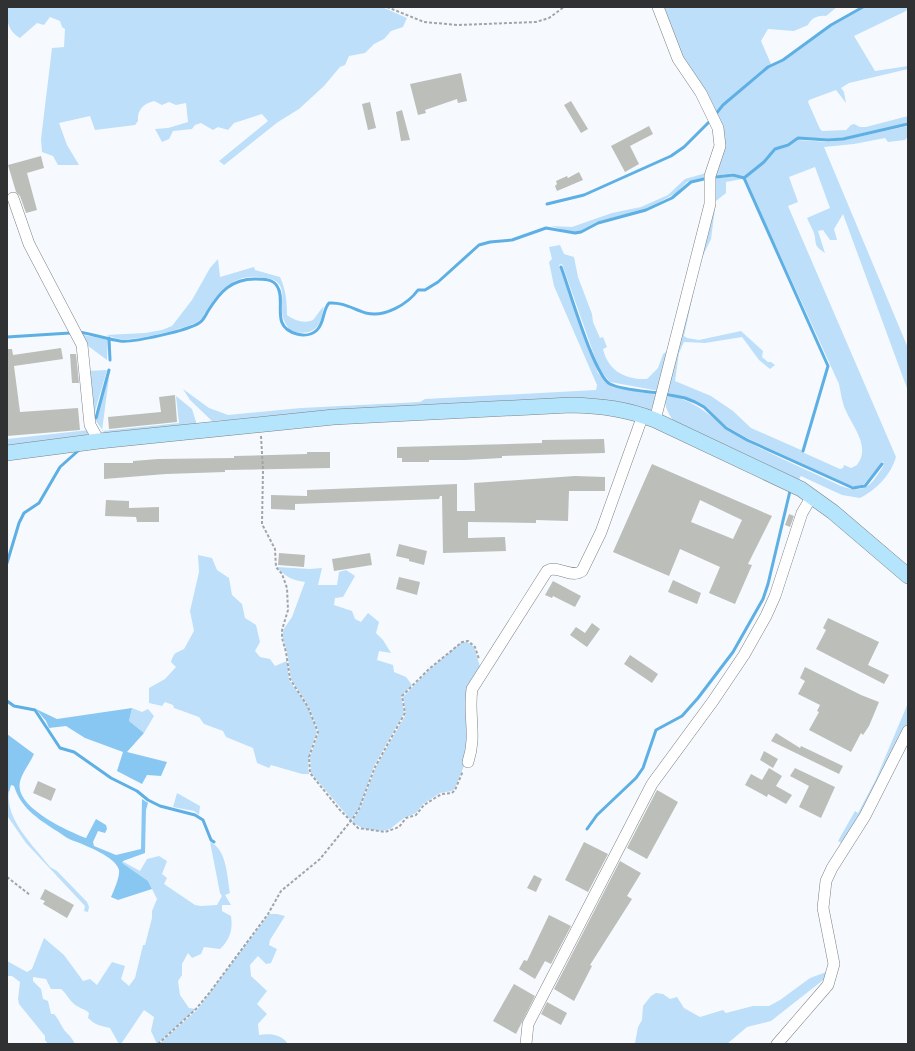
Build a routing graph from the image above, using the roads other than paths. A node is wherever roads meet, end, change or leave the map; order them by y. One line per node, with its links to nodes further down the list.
1 (658, 7): 3 (street)
2 (13, 198): 4 (street)
3 (649, 417): 4 (main road); 6 (main road); 9 (street)
4 (99, 441): 5 (main road)
5 (7, 453)
6 (812, 496): 7 (main road); 10 (street)
7 (908, 576)
8 (908, 731): 11 (street)
9 (468, 762)
10 (526, 1044)
11 (777, 1044)

